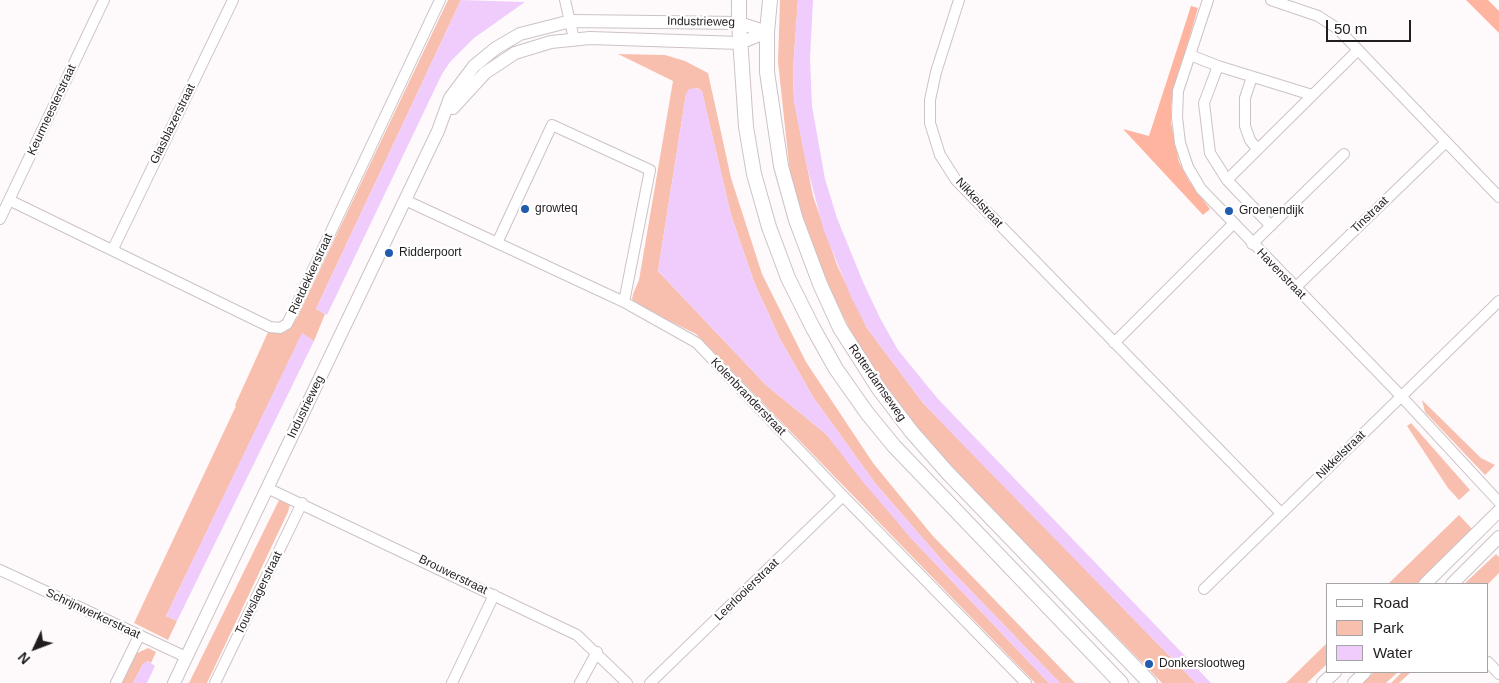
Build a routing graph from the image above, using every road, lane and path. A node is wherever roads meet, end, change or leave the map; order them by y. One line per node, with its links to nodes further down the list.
1 (104, 0): 26 (street, Keurmeesterstraat)
2 (233, 0): 33 (street, Glasblazerstraat)
3 (440, 0): 33 (street, Rietdekkerstraat)
4 (565, 0): 10 (street)
5 (739, 0): 11 (main road, Rotterdamseweg)
6 (770, 0): 12 (main road, Rotterdamseweg)
7 (959, 0): 37 (street, Nikkelstraat)
8 (1208, 0): 16 (street, Havenstraat)
9 (1271, 0): 15 (street)
10 (572, 21): 11 (street, Industrieweg); 13 (street); 20 (street, Industrieweg)
11 (739, 23): 12 (street, Industrieweg); 14 (main road, Rotterdamseweg)
12 (767, 32): 14 (street, Industrieweg); 67 (main road, Rotterdamseweg)
13 (574, 39): 14 (street, Industrieweg); 20 (street, Industrieweg)
14 (740, 43): 66 (main road, Rotterdamseweg)
15 (1358, 50): 19 (street); 21 (street)
16 (1190, 55): 17 (street); 29 (street, Havenstraat)
17 (1218, 66): 18 (street); 24 (street)
18 (1252, 77): 19 (street); 22 (street)
19 (1312, 96): 22 (street)
20 (438, 131): 27 (street, Industrieweg)
21 (1446, 142): 25 (street); 34 (street, Tinstraat)
22 (1257, 149): 24 (street)
23 (1344, 154): 30 (street)
24 (1227, 180): 30 (street)
25 (1499, 197)
26 (9, 200): 28 (street, Keurmeesterstraat); 33 (street, Rietdekkerstraat)
27 (405, 200): 31 (street, Kolenbranderstraat); 39 (street, Industrieweg)
28 (0, 219)
29 (1233, 224): 32 (street, Havenstraat); 37 (street)
30 (1271, 226): 32 (street)
31 (497, 243): 36 (street, Kolenbranderstraat); 36 (street)
32 (1252, 244): 34 (street, Havenstraat)
33 (113, 249)
34 (1295, 288): 38 (street, Havenstraat)
35 (1499, 301): 38 (street)
36 (624, 302): 40 (street, Kolenbranderstraat)
37 (1114, 343): 44 (street, Nikkelstraat)
38 (1401, 396): 41 (street, Havenstraat); 44 (street, Nikkelstraat)
39 (266, 488): 42 (street, Brouwerstraat); 53 (street, Industrieweg)
40 (843, 496): 64 (street, Leerlooierstraat); 65 (street, Kolenbranderstraat)
41 (1499, 502)
42 (302, 503): 50 (street, Brouwerstraat); 60 (street, Touwslagerstraat)
43 (1499, 511): 47 (street)
44 (1281, 513): 49 (street, Nikkelstraat)
45 (1499, 536): 48 (street)
46 (0, 570): 51 (street, Schrijnwerkerstraat)
47 (1426, 583)
48 (1453, 583)
49 (1204, 589)
50 (494, 595): 52 (street, Brouwerstraat); 61 (street)
51 (139, 636): 53 (street, Schrijnwerkerstraat); 58 (street)
52 (597, 652): 62 (street); 63 (street, Brouwerstraat)
53 (186, 657): 59 (street, Industrieweg)
54 (1489, 663): 57 (street)
55 (1334, 673): 68 (street)
56 (1364, 673): 69 (street)
57 (1499, 674)
58 (116, 683)
59 (174, 683)
60 (215, 683)
61 (452, 683)
62 (580, 683)
63 (627, 683)
64 (650, 683)
65 (1026, 683)
66 (1121, 683)
67 (1150, 683)
68 (1323, 683)
69 (1354, 683)

